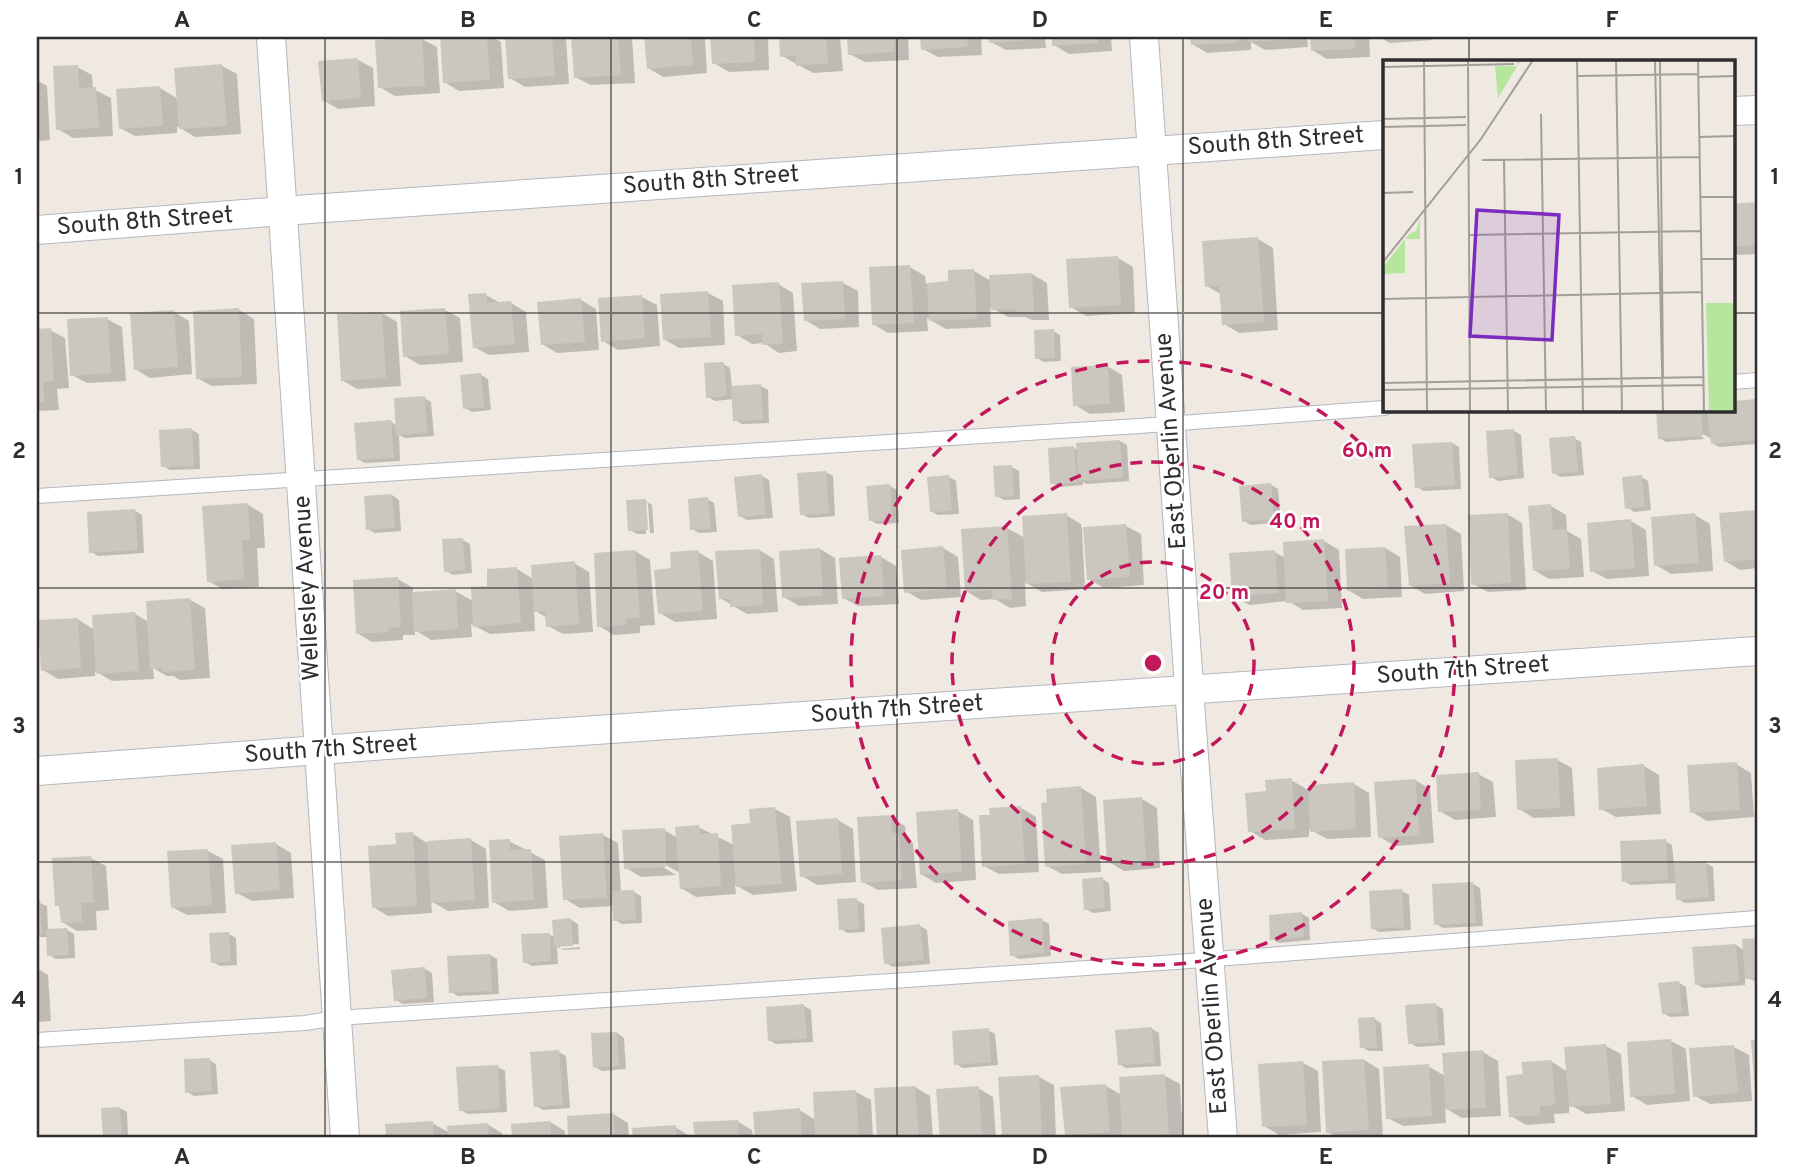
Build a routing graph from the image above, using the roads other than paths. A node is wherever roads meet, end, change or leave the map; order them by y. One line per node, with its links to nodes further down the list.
1 (271, 37): 7 (street, Wellesley Avenue)
2 (1144, 37): 6 (street, East Oberlin Avenue)
3 (1757, 110): 4 (street)
4 (1734, 111)
5 (1383, 135): 6 (street, South 8th Street)
6 (1152, 151): 7 (street, South 8th Street); 12 (street, East Oberlin Avenue)
7 (283, 212): 8 (street, South 8th Street); 13 (street, Wellesley Avenue)
8 (37, 230)
9 (1757, 380): 10 (lane)
10 (1734, 382)
11 (1383, 408): 12 (lane)
12 (1171, 424): 13 (lane); 16 (street, East Oberlin Avenue)
13 (302, 480): 14 (lane); 17 (street, Wellesley Avenue)
14 (37, 496)
15 (1757, 651): 16 (street, South 7th Street)
16 (1189, 690): 17 (street, South 7th Street); 20 (street, East Oberlin Avenue)
17 (318, 750): 18 (street, South 7th Street); 21 (street, Wellesley Avenue)
18 (37, 771)
19 (1757, 918): 20 (lane)
20 (1209, 960): 21 (lane); 24 (street, East Oberlin Avenue)
21 (337, 1018): 22 (lane); 23 (street, Wellesley Avenue)
22 (37, 1040)
23 (345, 1138)
24 (1223, 1138)

